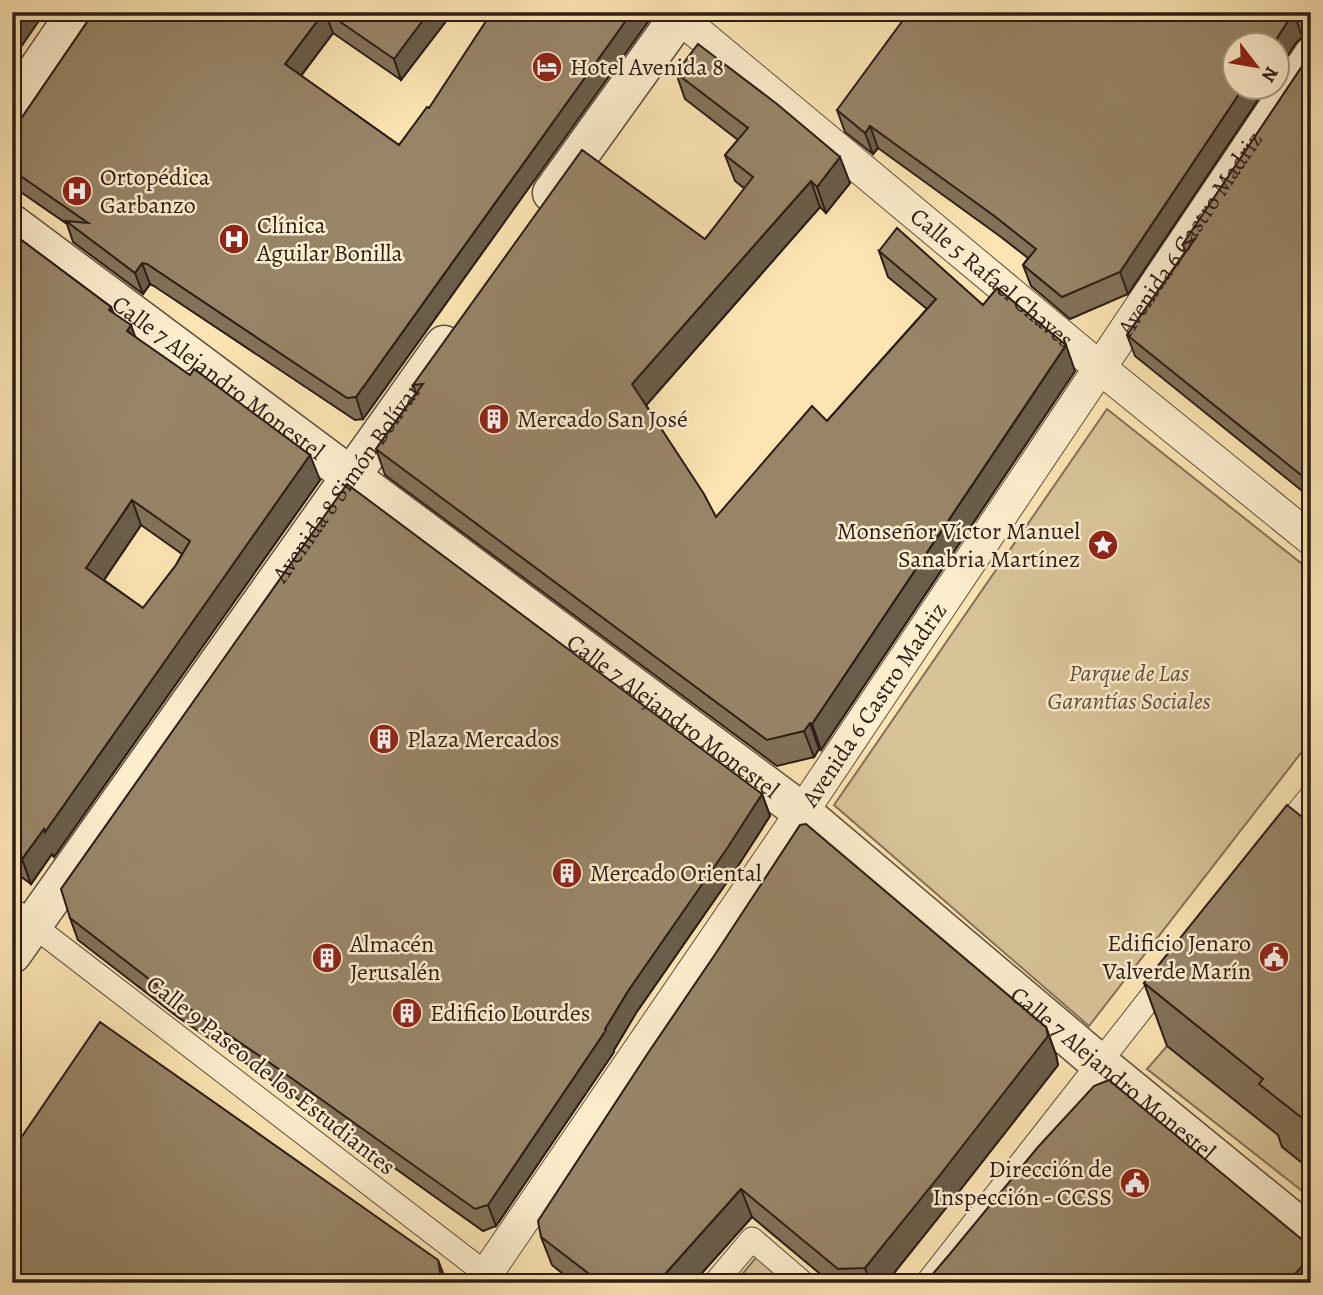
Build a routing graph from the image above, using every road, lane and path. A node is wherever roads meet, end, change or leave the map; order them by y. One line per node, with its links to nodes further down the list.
1 (77, 12): 4 (street)
2 (678, 14): 6 (street); 8 (street, Calle 5 Rafael Chaves)
3 (1311, 53): 8 (street, Avenida 6 Castro Madriz)
4 (12, 107)
5 (12, 224): 9 (street, Calle 7 Alejandro Monestel)
6 (530, 224)
7 (460, 323): 9 (street, Avenida 8 Simón Bolívar)
8 (1099, 368): 10 (street, Calle 5 Rafael Chaves); 12 (street, Avenida 6 Castro Madriz)
9 (350, 475): 12 (street, Calle 7 Alejandro Monestel); 14 (street, Avenida 8 Simón Bolívar)
10 (1311, 539)
11 (1311, 796): 13 (street)
12 (802, 812): 16 (street, Calle 7 Alejandro Monestel); 18 (street, Avenida 6 Castro Madriz)
13 (1268, 849)
14 (19, 929): 18 (street, Calle 9 Paseo de los Estudiantes)
15 (1183, 956): 16 (street)
16 (1098, 1063): 17 (street, Calle 7 Alejandro Monestel); 21 (street)
17 (1311, 1236)
18 (488, 1279)
19 (715, 1283): 20 (street)
20 (803, 1283)
21 (927, 1283)

